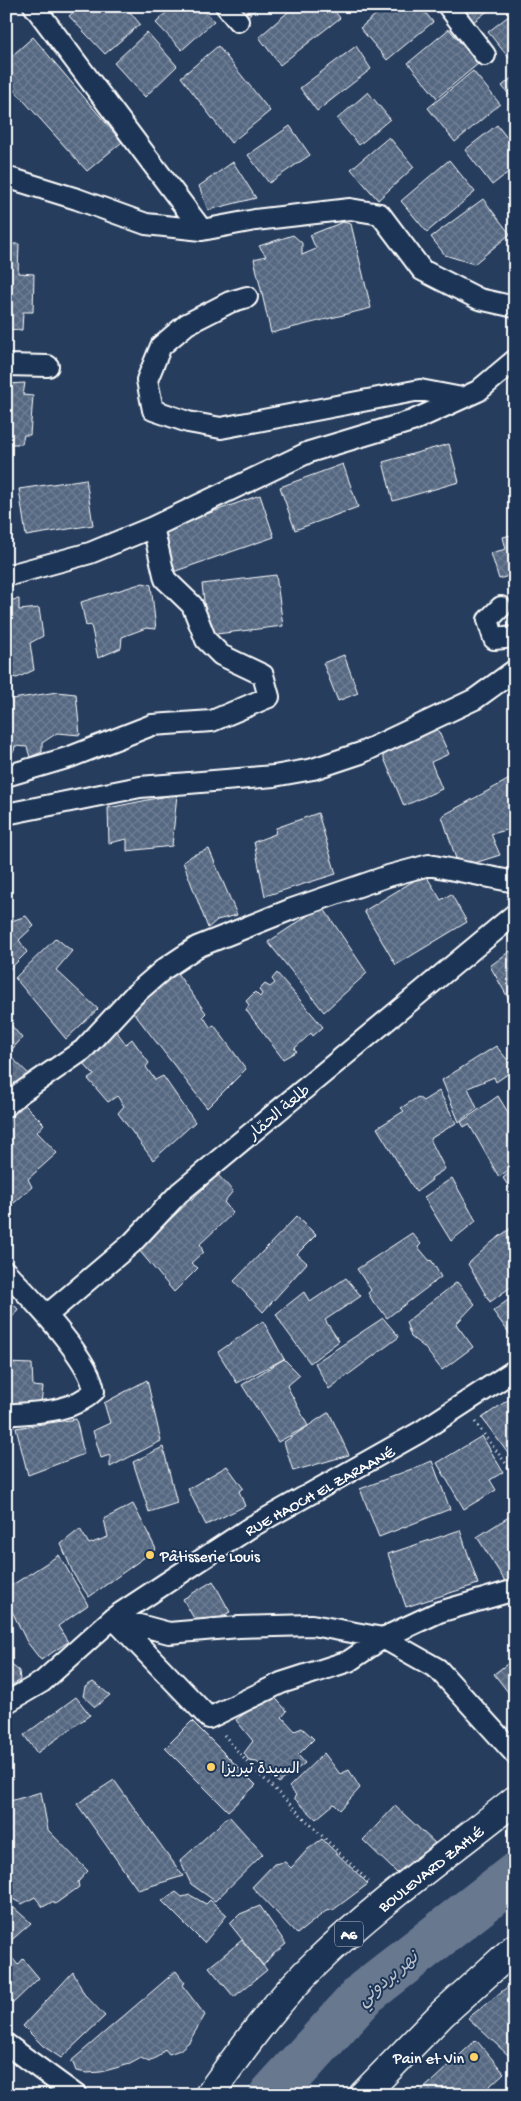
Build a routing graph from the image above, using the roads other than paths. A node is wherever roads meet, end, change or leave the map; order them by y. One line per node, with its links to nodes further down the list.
1 (34, 6): 5 (street)
2 (448, 6): 3 (street)
3 (484, 55)
4 (6, 177): 5 (street)
5 (202, 230): 7 (street)
6 (247, 297): 11 (street)
7 (515, 307)
8 (515, 360): 11 (street)
9 (6, 365): 10 (street)
10 (48, 366)
11 (462, 398): 12 (street)
12 (153, 528): 13 (street); 17 (street)
13 (6, 576)
14 (501, 607): 15 (street)
15 (515, 637)
16 (515, 670): 18 (street)
17 (6, 776)
18 (6, 814)
19 (515, 882): 21 (street)
20 (515, 914): 23 (street, طلعة الحمّار)
21 (6, 1106)
22 (6, 1272): 23 (street)
23 (47, 1315): 25 (street)
24 (515, 1370): 27 (street, RUE HAOCH EL ZARAANÉ)
25 (6, 1416)
26 (515, 1590): 28 (street)
27 (113, 1618): 28 (street); 28 (street); 29 (street, RUE HAOCH EL ZARAANÉ)
28 (383, 1638): 30 (street)
29 (6, 1703)
30 (515, 1754)
31 (515, 1800): 35 (highway, BOULEVARD ZAHLÉ / A6)
32 (515, 1948): 36 (highway)
33 (6, 2044): 34 (street)
34 (76, 2095)
35 (209, 2095)
36 (363, 2095)

